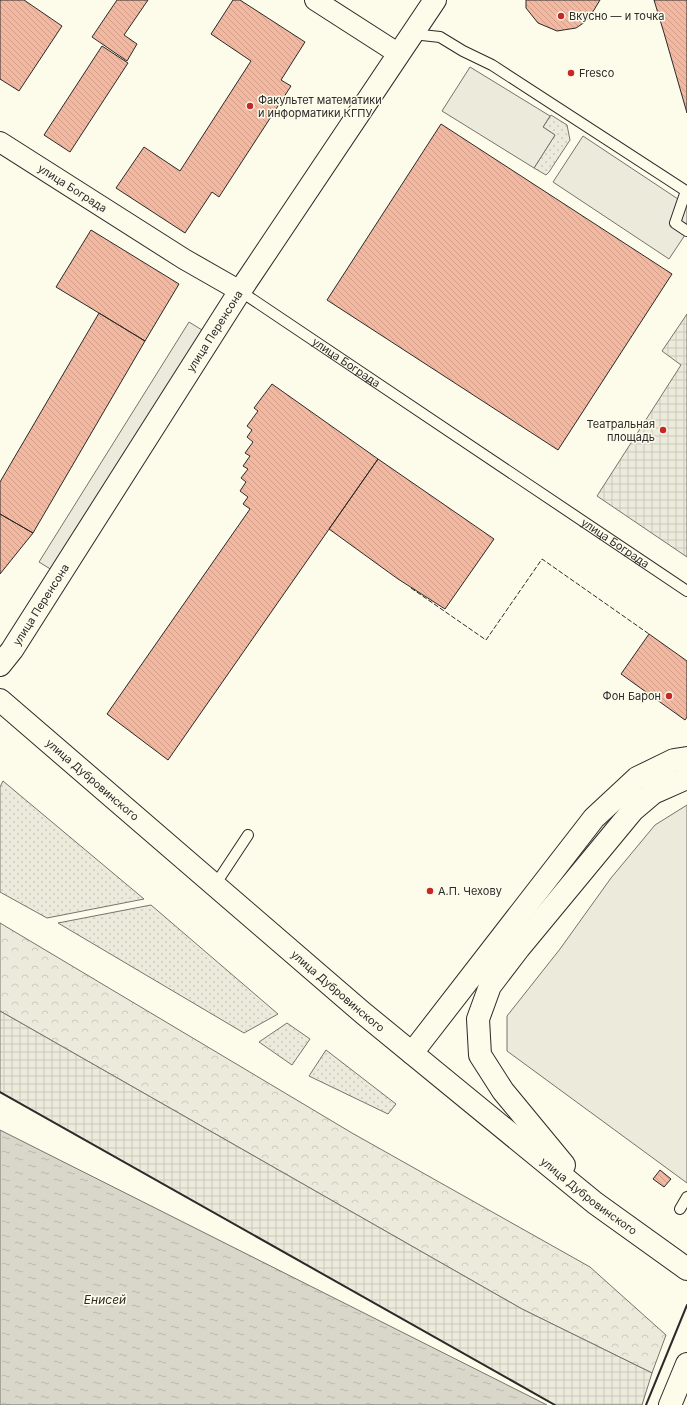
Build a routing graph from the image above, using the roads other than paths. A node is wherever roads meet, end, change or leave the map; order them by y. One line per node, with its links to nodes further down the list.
1 (315, 0): 4 (street)
2 (435, 0): 3 (main road, улица Перенсона)
3 (413, 34): 4 (main road, улица Перенсона); 6 (lane)
4 (399, 54): 7 (main road, улица Перенсона)
5 (0, 142): 7 (street, улица Бограда)
6 (687, 231)
7 (240, 291): 8 (lane, улица Бограда); 9 (main road, улица Перенсона)
8 (687, 591)
9 (0, 665)
10 (0, 700): 14 (main road, улица Дубровинского)
11 (687, 758): 15 (main road)
12 (687, 778): 17 (main road)
13 (248, 836): 14 (lane)
14 (215, 885): 15 (main road, улица Дубровинского)
15 (412, 1053): 17 (main road, улица Дубровинского)
16 (687, 1197): 18 (lane)
17 (595, 1203): 19 (main road, улица Дубровинского)
18 (680, 1209)
19 (687, 1269)
20 (687, 1364): 21 (main road)
21 (670, 1405)

